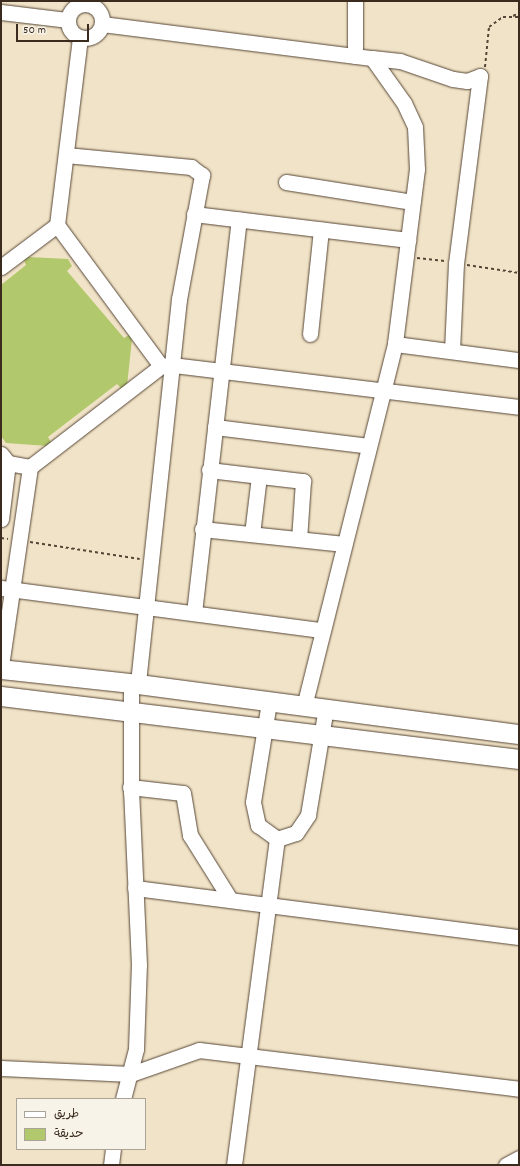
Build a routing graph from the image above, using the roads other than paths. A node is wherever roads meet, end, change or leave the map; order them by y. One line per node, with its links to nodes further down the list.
1 (355, 1): 7 (street)
2 (88, 2): 4 (street); 5 (street)
3 (1, 12): 4 (street)
4 (67, 20): 6 (street)
5 (102, 24): 6 (street); 7 (street)
6 (80, 38): 9 (street)
7 (355, 56): 8 (street)
8 (372, 58): 11 (street); 20 (street)
9 (66, 155): 12 (street); 14 (street)
10 (286, 182): 11 (street)
11 (412, 202): 16 (street)
12 (194, 214): 13 (street); 22 (street)
13 (239, 220): 15 (street); 23 (street)
14 (57, 226): 17 (street); 22 (street)
15 (321, 230): 16 (street); 18 (street)
16 (408, 240): 19 (street)
17 (1, 267)
18 (310, 334)
19 (395, 344): 20 (street); 24 (street)
20 (452, 351): 21 (street)
21 (519, 360)
22 (167, 365): 23 (street); 29 (street); 38 (street)
23 (222, 371): 24 (street); 26 (street)
24 (385, 390): 25 (street); 27 (street)
25 (519, 407)
26 (215, 427): 27 (street); 30 (street)
27 (369, 446): 36 (street)
28 (5, 459): 29 (street); 32 (street)
29 (30, 467): 37 (street)
30 (209, 470): 31 (street); 33 (street)
31 (259, 476): 34 (street); 35 (street)
32 (1, 520)
33 (202, 529): 34 (street); 39 (street)
34 (252, 534): 35 (street)
35 (299, 539): 36 (street)
36 (344, 544): 40 (street)
37 (7, 589): 38 (street); 41 (street)
38 (144, 606): 39 (street); 43 (street)
39 (194, 613): 40 (street)
40 (321, 630): 46 (street)
41 (1, 666)
42 (1, 669): 43 (main road)
43 (134, 683): 45 (main road); 48 (street)
44 (1, 696): 48 (main road)
45 (268, 702): 46 (main road); 49 (street)
46 (304, 705): 47 (main road)
47 (326, 708): 50 (main road); 51 (street)
48 (129, 711): 49 (main road); 53 (street)
49 (263, 729): 51 (main road); 54 (street)
50 (519, 734)
51 (320, 735): 52 (main road); 54 (street)
52 (519, 759)
53 (130, 787): 55 (street); 56 (street)
54 (277, 839): 57 (street)
55 (136, 888): 56 (street); 61 (street)
56 (230, 899): 57 (street)
57 (268, 903): 58 (street); 59 (street)
58 (519, 937)
59 (248, 1054): 61 (street); 62 (street); 67 (street)
60 (1, 1068): 61 (street)
61 (131, 1074): 63 (street)
62 (519, 1089)
63 (123, 1098)
64 (113, 1150): 66 (street)
65 (519, 1158): 68 (street)
66 (111, 1165)
67 (234, 1165)
68 (506, 1165)

